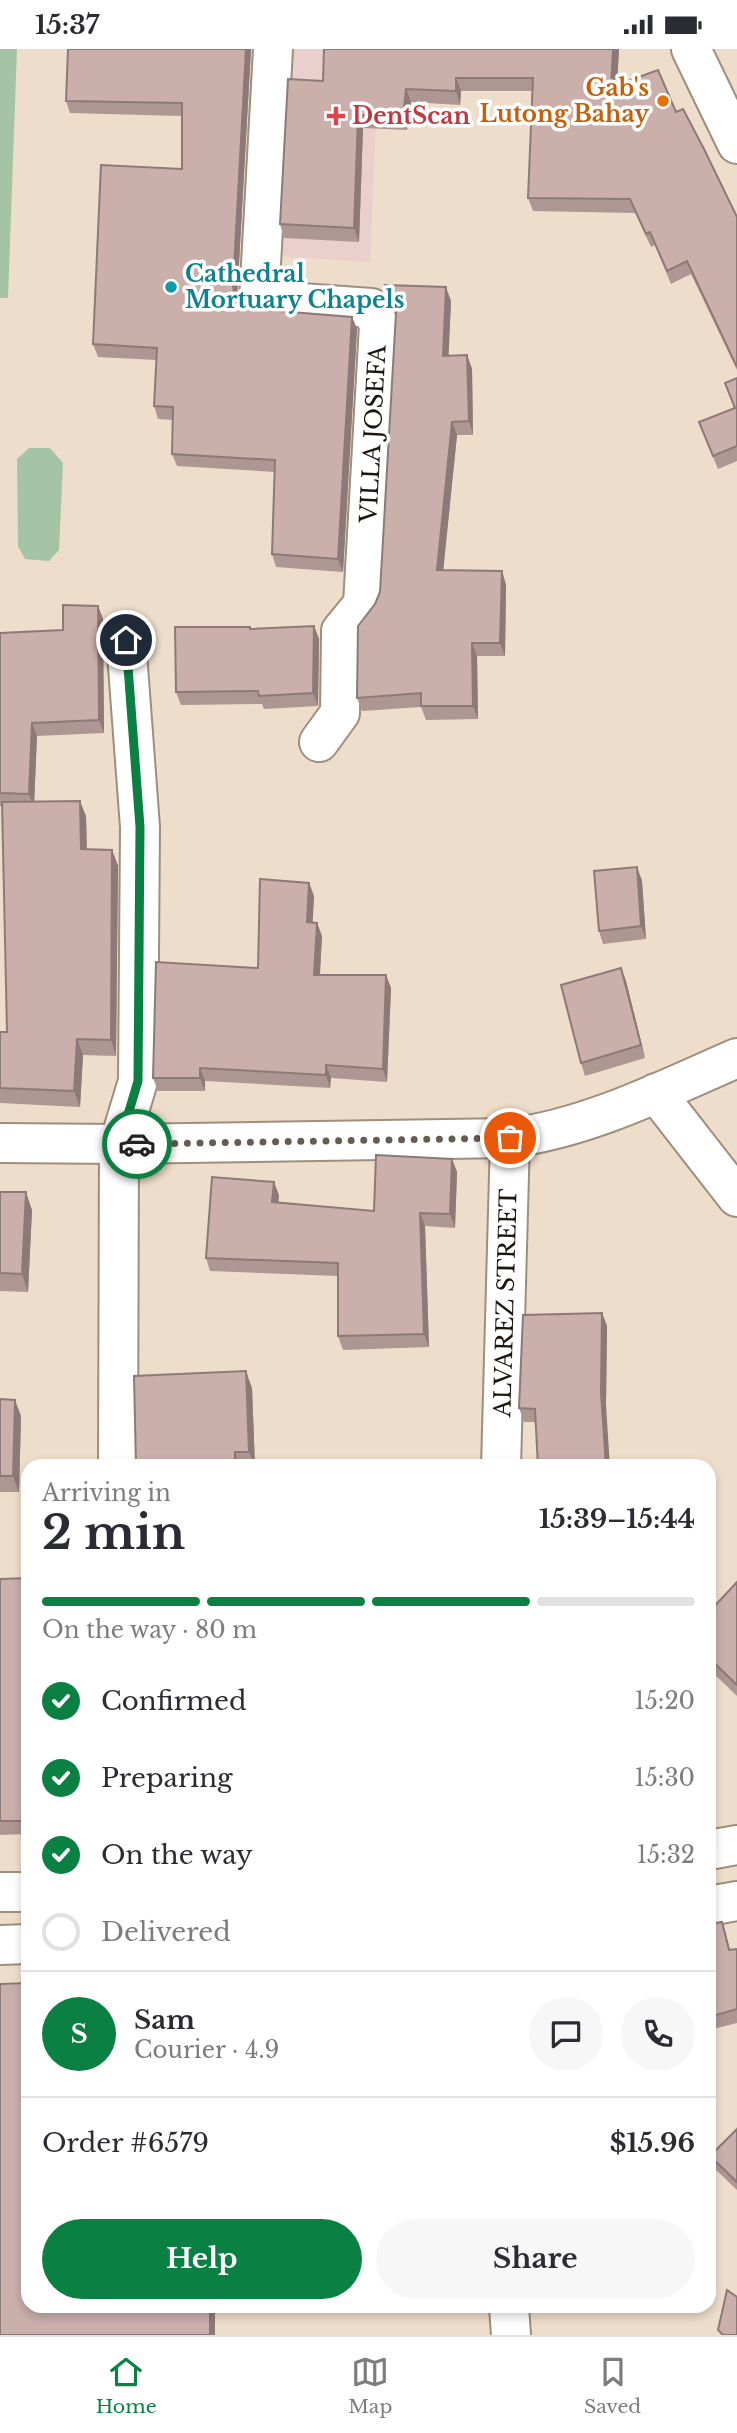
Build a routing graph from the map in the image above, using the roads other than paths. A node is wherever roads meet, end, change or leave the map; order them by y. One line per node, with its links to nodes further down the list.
1 (273, 49): 5 (street, VILLA JOSEFA)
2 (691, 49): 3 (street)
3 (737, 144)
4 (126, 640): 10 (street)
5 (319, 742)
6 (737, 1058): 7 (street)
7 (656, 1093): 8 (street); 11 (street)
8 (510, 1138): 10 (street); 13 (street, ALVAREZ STREET)
9 (0, 1143): 10 (street)
10 (119, 1145): 12 (street)
11 (737, 1198)
12 (117, 1459)
13 (501, 1459)
14 (737, 1845): 15 (street)
15 (716, 1849)
16 (0, 1892): 17 (street)
17 (21, 1892)
18 (737, 1901): 19 (street)
19 (716, 1905)
20 (21, 1944): 21 (street)
21 (0, 1945)
22 (509, 2313): 23 (street)
23 (510, 2335)

